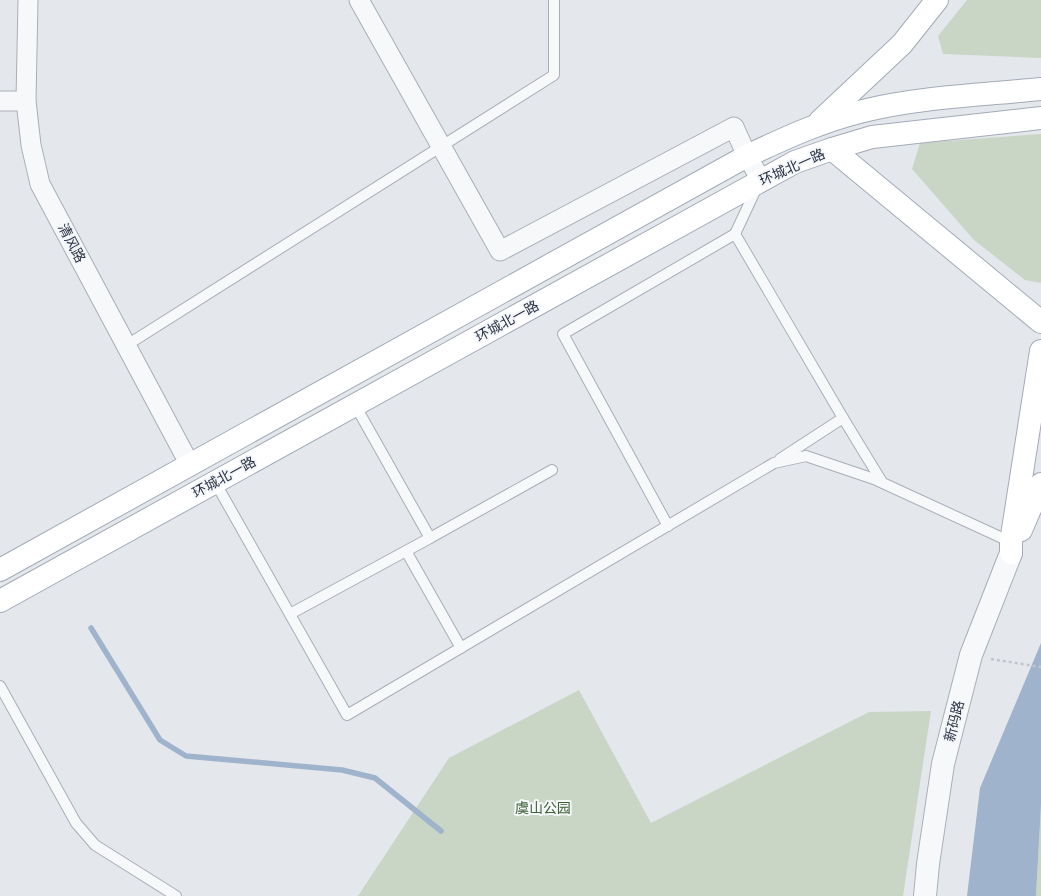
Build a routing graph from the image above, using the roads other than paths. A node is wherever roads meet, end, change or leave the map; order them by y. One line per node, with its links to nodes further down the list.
1 (28, 0): 7 (street, 清风路)
2 (359, 0): 10 (street)
3 (554, 0): 10 (lane)
4 (938, 0): 9 (main road)
5 (1041, 89): 9 (main road, 环城北一路)
6 (0, 101): 7 (street)
7 (26, 101): 16 (street, 清风路)
8 (1041, 118): 11 (main road, 环城北一路)
9 (817, 124): 12 (main road, 环城北一路)
10 (442, 147): 12 (street); 16 (lane)
11 (832, 149): 13 (main road, 环城北一路); 15 (main road)
12 (747, 156): 13 (street); 21 (main road, 环城北一路)
13 (761, 180): 14 (lane); 18 (main road, 环城北一路)
14 (735, 234): 19 (lane); 26 (lane)
15 (1041, 322)
16 (126, 345): 21 (street, 清风路)
17 (1041, 351): 28 (main road)
18 (356, 404): 23 (main road, 环城北一路); 27 (lane)
19 (842, 418): 20 (lane); 24 (lane)
20 (774, 463): 24 (lane); 26 (lane)
21 (190, 465): 30 (main road, 环城北一路)
22 (552, 470): 27 (lane)
23 (215, 482): 31 (main road, 环城北一路); 32 (lane)
24 (882, 483): 28 (lane)
25 (1041, 484): 28 (main road)
26 (668, 526): 33 (lane)
27 (430, 538): 29 (lane)
28 (1011, 547): 36 (street, 新码路)
29 (406, 551): 32 (lane); 33 (lane)
30 (0, 570)
31 (0, 601)
32 (290, 614): 33 (lane)
33 (461, 648)
34 (0, 686): 35 (lane)
35 (176, 896)
36 (925, 896)

